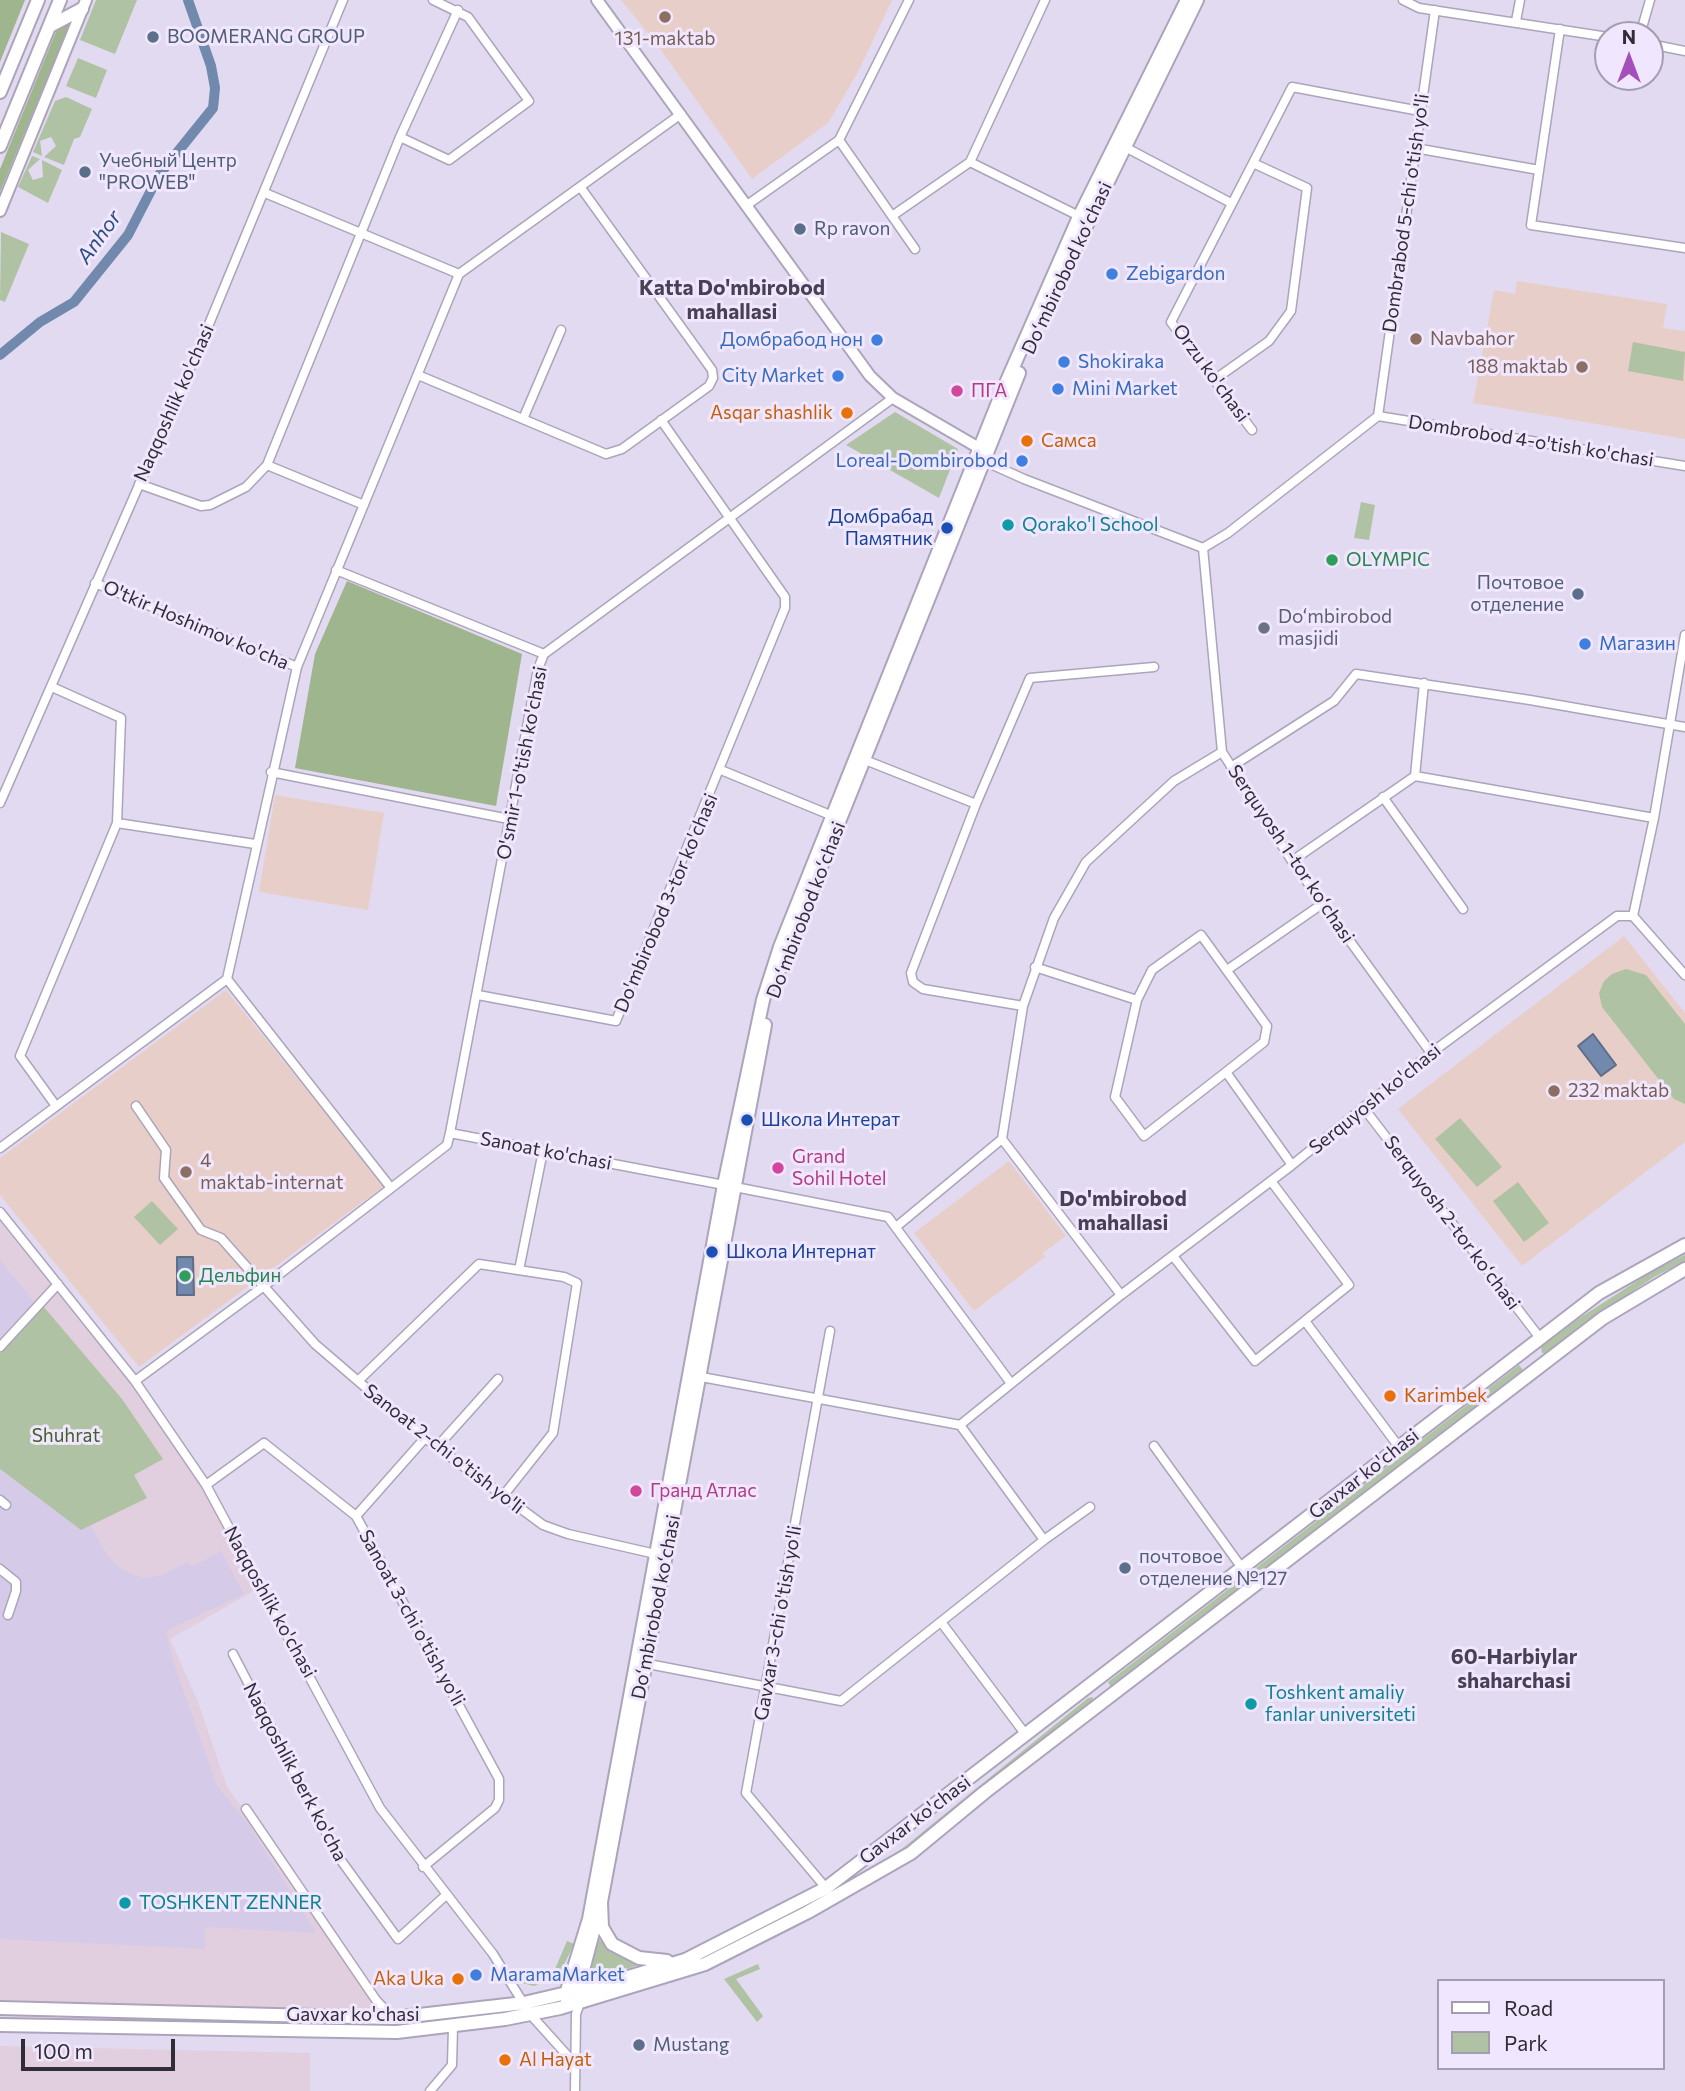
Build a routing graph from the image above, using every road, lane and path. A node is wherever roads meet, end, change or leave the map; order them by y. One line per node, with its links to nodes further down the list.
1 (38, 0): 23 (main road)
2 (60, 0): 18 (main road)
3 (343, 0): 35 (street, Naqqoshlik ko'chasi)
4 (433, 0): 14 (street)
5 (597, 0): 25 (street)
6 (909, 0): 27 (street)
7 (1045, 0): 31 (street)
8 (1187, 0): 28 (main road, Doʻmbirobod koʻchasi)
9 (1197, 0): 28 (main road, Doʻmbirobod koʻchasi)
10 (1403, 0): 15 (street)
11 (1520, 0): 16 (street)
12 (1650, 0): 17 (street)
13 (84, 4): 18 (main road); 38 (street)
14 (458, 10): 26 (street); 26 (street)
15 (1435, 10): 16 (street); 24 (street, Dombrabod 5-chi o'tish yo'li)
16 (1516, 21): 19 (street)
17 (1644, 21)
18 (50, 26): 29 (main road)
19 (1560, 29): 20 (street); 33 (street)
20 (1594, 35)
21 (1664, 47): 22 (street)
22 (1685, 51)
23 (0, 92)
24 (1420, 111): 30 (street, Dombrabod 5-chi o'tish yo'li); 32 (street, Orzu ko'chasi)
25 (681, 114): 34 (street); 37 (street)
26 (400, 137): 41 (street)
27 (839, 141): 37 (street); 39 (street)
28 (1120, 144): 36 (street); 40 (main road, Doʻmbirobod koʻchasi)
29 (0, 146)
30 (1415, 148): 33 (street); 49 (street, Dombrabod 5-chi o'tish yo'li)
31 (970, 162): 39 (street); 40 (street)
32 (1253, 163): 36 (street, Orzu ko'chasi); 47 (street)
33 (1539, 170): 42 (street)
34 (581, 188): 44 (street); 51 (street)
35 (265, 193): 41 (street); 56 (street, Naqqoshlik ko'chasi)
36 (1231, 203): 47 (street, Orzu ko'chasi)
37 (747, 205): 48 (street)
38 (0, 211)
39 (892, 216): 43 (street)
40 (1083, 218): 53 (main road, Doʻmbirobod koʻchasi)
41 (361, 234): 44 (street); 54 (street)
42 (1685, 248)
43 (915, 250)
44 (459, 274): 46 (street)
45 (561, 330): 50 (street)
46 (418, 375): 50 (street); 57 (street)
47 (1214, 380): 52 (street, Orzu ko'chasi)
48 (893, 398): 53 (street); 58 (street, O'smir 1-o'tish ko'chasi)
49 (1378, 416): 55 (street, Dombrobod 4-o'tish ko'chasi); 59 (street)
50 (523, 418): 51 (street)
51 (662, 420): 58 (street, Do'mbirobod 3-tor ko'chasi)
52 (1252, 430)
53 (985, 456): 59 (street); 71 (main road, Doʻmbirobod koʻchasi)
54 (267, 465): 56 (street); 57 (street)
55 (1685, 466)
56 (139, 484): 61 (street, Naqqoshlik ko'chasi)
57 (364, 505): 60 (street)
58 (731, 519): 63 (street, O'smir 1-o'tish ko'chasi); 73 (street, Do'mbirobod 3-tor ko'chasi)
59 (1203, 548): 70 (street, Serquyosh 1-tor koʻchasi)
60 (336, 570): 63 (street); 64 (street)
61 (95, 583): 64 (street, O'tkir Hoshimov ko'cha); 67 (street, Naqqoshlik ko'chasi)
62 (1685, 635): 68 (street)
63 (544, 654): 81 (street, O'smir 1-o'tish ko'chasi)
64 (297, 667): 74 (street)
65 (1154, 667): 78 (street)
66 (1424, 683): 68 (street); 72 (street); 75 (street)
67 (52, 687): 77 (street, Naqqoshlik ko'chasi); 82 (street)
68 (1671, 725): 69 (street); 80 (street)
69 (1685, 727)
70 (1222, 752): 72 (street, Serquyosh 1-tor koʻchasi); 88 (street)
71 (862, 758): 78 (street); 79 (main road, Doʻmbirobod koʻchasi)
72 (1231, 768): 84 (street, Serquyosh 1-tor koʻchasi)
73 (721, 770): 79 (street, Do'mbirobod 3-tor ko'chasi); 92 (street, Do'mbirobod 3-tor ko'chasi)
74 (271, 772): 81 (street); 83 (street)
75 (1415, 776): 76 (street); 80 (street)
76 (1383, 797): 84 (street); 86 (street)
77 (0, 803)
78 (976, 804): 94 (street)
79 (837, 817): 106 (main road, Doʻmbirobod koʻchasi)
80 (1654, 818): 87 (street)
81 (509, 819): 92 (street, O'smir 1-o'tish ko'chasi)
82 (117, 823): 83 (street); 97 (street)
83 (256, 844): 91 (street)
84 (1292, 861): 85 (street, Serquyosh 1-tor koʻchasi)
85 (1322, 904): 89 (street); 95 (street, Serquyosh 1-tor koʻchasi)
86 (1463, 909)
87 (1633, 916): 90 (street); 95 (street, Serquyosh ko'chasi)
88 (1035, 967): 93 (street); 94 (street)
89 (1227, 970): 93 (street); 96 (street)
90 (1685, 975)
91 (227, 979): 97 (street); 107 (street)
92 (478, 995): 100 (street, O'smir 1-o'tish ko'chasi)
93 (1137, 1000): 96 (street)
94 (1023, 1006): 101 (street)
95 (1431, 1053): 99 (street, Serquyosh ko'chasi)
96 (1226, 1072): 104 (street)
97 (57, 1105): 102 (street)
98 (136, 1106): 115 (street, Sanoat 2-chi o'tish yo'li)
99 (1363, 1107): 104 (street, Serquyosh ko'chasi); 119 (street, Serquyosh 2-tor koʻchasi)
100 (450, 1133): 103 (street, Sanoat ko'chasi); 107 (street)
101 (1002, 1139): 109 (street); 116 (street)
102 (0, 1148)
103 (543, 1151): 106 (street, Sanoat ko'chasi); 113 (street)
104 (1292, 1165): 105 (street, Serquyosh ko'chasi)
105 (1271, 1181): 111 (street, Serquyosh ko'chasi); 117 (street)
106 (730, 1186): 109 (street, Sanoat ko'chasi); 123 (main road, Doʻmbirobod koʻchasi)
107 (391, 1188): 115 (street)
108 (0, 1212): 114 (street, Naqqoshlik ko'chasi)
109 (896, 1227): 127 (street)
110 (1685, 1245): 119 (main road, Gavxar ko'chasi)
111 (1173, 1256): 116 (street, Serquyosh ko'chasi); 117 (street)
112 (1685, 1269): 122 (main road, Gavxar ko'chasi)
113 (519, 1270): 126 (street); 135 (street)
114 (58, 1284): 120 (street); 125 (street, Naqqoshlik ko'chasi)
115 (261, 1284): 125 (street); 126 (street, Sanoat 2-chi o'tish yo'li)
116 (1121, 1295): 127 (street, Serquyosh ko'chasi)
117 (1305, 1321): 133 (street)
118 (830, 1331): 128 (street, Gavxar 3-chi o'tish yo'li)
119 (1540, 1338): 121 (main road, Gavxar ko'chasi)
120 (0, 1346)
121 (1520, 1353): 122 (main road); 133 (main road, Gavxar ko'chasi)
122 (1534, 1370): 148 (main road, Gavxar ko'chasi)
123 (694, 1376): 128 (street); 139 (main road, Doʻmbirobod koʻchasi)
124 (498, 1379): 132 (street)
125 (135, 1381): 134 (street, Naqqoshlik ko'chasi)
126 (358, 1381): 130 (street, Sanoat 2-chi o'tish yo'li)
127 (1010, 1382): 129 (street, Serquyosh ko'chasi)
128 (819, 1397): 129 (street); 147 (street, Gavxar 3-chi o'tish yo'li)
129 (960, 1425): 138 (street)
130 (425, 1438): 132 (street, Sanoat 2-chi o'tish yo'li); 137 (street)
131 (1154, 1446): 140 (street)
132 (437, 1447): 135 (street, Sanoat 2-chi o'tish yo'li)
133 (1399, 1447): 140 (main road, Gavxar ko'chasi)
134 (206, 1485): 137 (street, Sanoat 3-chi o'tish yo'li); 151 (street, Naqqoshlik ko'chasi)
135 (503, 1496): 139 (street, Sanoat 2-chi o'tish yo'li)
136 (1090, 1507): 138 (street)
137 (356, 1516): 151 (street, Sanoat 3-chi o'tish yo'li)
138 (1044, 1540): 143 (street)
139 (661, 1555): 145 (main road, Doʻmbirobod koʻchasi)
140 (1242, 1568): 146 (main road, Gavxar ko'chasi)
141 (0, 1569): 142 (street)
142 (8, 1615)
143 (942, 1622): 147 (street); 149 (street)
144 (233, 1654): 153 (street, Naqqoshlik berk ko'cha)
145 (641, 1663): 147 (street); 154 (main road, Doʻmbirobod koʻchasi); 156 (main road, Doʻmbirobod koʻchasi)
146 (1094, 1680): 148 (main road); 149 (main road, Gavxar ko'chasi)
147 (766, 1687): 152 (street, Gavxar 3-chi o'tish yo'li)
148 (1108, 1697): 156 (main road, Gavxar ko'chasi)
149 (1026, 1735): 152 (main road, Gavxar ko'chasi)
150 (246, 1810): 159 (street)
151 (423, 1867): 153 (street, Naqqoshlik ko'chasi)
152 (826, 1888): 155 (main road, Gavxar ko'chasi)
153 (445, 1896): 158 (street, Naqqoshlik ko'chasi)
154 (601, 1902): 155 (main road); 156 (main road, Doʻmbirobod koʻchasi)
155 (685, 1960): 156 (main road, Gavxar ko'chasi)
156 (574, 2001): 158 (main road, Gavxar ko'chasi); 162 (street)
157 (0, 2008): 159 (main road, Gavxar ko'chasi)
158 (527, 2008): 159 (main road, Gavxar ko'chasi); 161 (main road, Gavxar ko'chasi); 162 (street, Naqqoshlik ko'chasi)
159 (393, 2018)
160 (0, 2025): 161 (main road, Gavxar ko'chasi)
161 (453, 2027): 163 (street)
162 (575, 2064): 164 (street)
163 (430, 2091)
164 (575, 2091)

